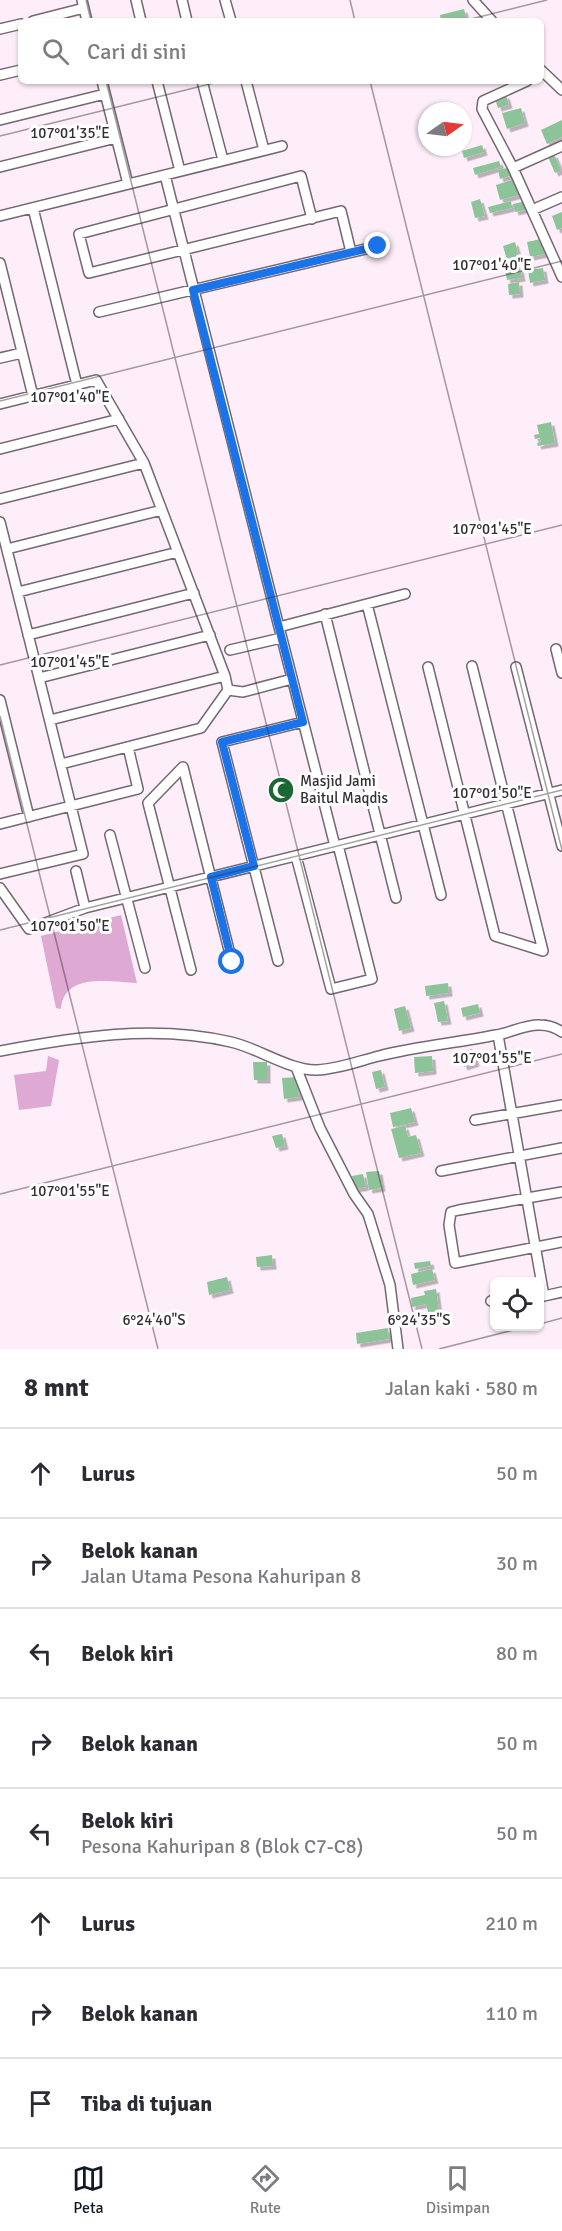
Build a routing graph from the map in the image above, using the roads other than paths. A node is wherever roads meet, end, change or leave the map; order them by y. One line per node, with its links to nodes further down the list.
1 (136, 0): 7 (street)
2 (182, 0): 8 (street)
3 (225, 0): 9 (street)
4 (473, 0): 10 (street)
5 (83, 4): 6 (street)
6 (42, 18)
7 (140, 18)
8 (186, 18)
9 (230, 18)
10 (489, 18)
11 (18, 25): 12 (street)
12 (0, 29)
13 (18, 71): 14 (street)
14 (0, 75)
15 (544, 75): 21 (street)
16 (103, 84): 22 (street)
17 (158, 84): 31 (street)
18 (203, 84): 28 (street)
19 (247, 84): 27 (street)
20 (520, 84): 30 (street)
21 (562, 90)
22 (105, 94): 23 (street); 24 (street)
23 (0, 120)
24 (116, 138): 29 (street); 33 (street)
25 (282, 146): 27 (street)
26 (562, 146): 30 (street)
27 (264, 150): 28 (street)
28 (223, 160): 31 (street)
29 (0, 167)
30 (513, 168): 37 (street)
31 (180, 171): 32 (street)
32 (165, 175): 33 (street); 36 (street)
33 (128, 184): 35 (street)
34 (562, 197): 37 (street)
35 (33, 208): 38 (street); 51 (street)
36 (173, 209): 39 (street); 41 (street); 41 (street)
37 (532, 210): 44 (street)
38 (0, 216)
39 (312, 219): 41 (street); 42 (street)
40 (378, 246): 42 (street)
41 (183, 250): 45 (street)
42 (351, 252): 45 (street)
43 (0, 266): 46 (street)
44 (562, 277)
45 (193, 290): 48 (street); 67 (street)
46 (12, 309): 47 (street); 49 (street)
47 (0, 312)
48 (99, 312)
49 (22, 353): 50 (street); 52 (street)
50 (0, 358)
51 (77, 385): 52 (street); 54 (street)
52 (33, 396): 53 (street)
53 (0, 404)
54 (119, 419): 55 (street); 56 (street)
55 (0, 449)
56 (144, 463): 57 (street); 58 (street)
57 (0, 499)
58 (162, 510): 60 (street); 61 (street)
59 (0, 522): 60 (street)
60 (7, 549): 62 (street)
61 (178, 552): 62 (street); 63 (street)
62 (18, 592): 68 (street)
63 (194, 594): 68 (street); 69 (street)
64 (405, 594): 65 (street)
65 (367, 604): 66 (street); 93 (street)
66 (325, 614): 67 (street); 95 (street)
67 (279, 627): 70 (street)
68 (28, 635): 78 (street)
69 (210, 635): 77 (street); 78 (street)
70 (281, 638): 72 (street); 79 (street)
71 (556, 649): 76 (street)
72 (230, 651)
73 (472, 666): 88 (street)
74 (428, 667): 90 (street)
75 (516, 667): 87 (street)
76 (562, 674)
77 (225, 676): 80 (street); 82 (street)
78 (39, 678): 82 (street)
79 (292, 680): 80 (street); 83 (street)
80 (228, 690): 84 (street)
81 (0, 700): 91 (street)
82 (50, 720): 85 (street)
83 (303, 722): 96 (street); 99 (street)
84 (128, 747): 85 (street); 89 (street)
85 (61, 764): 89 (street)
86 (562, 790): 87 (street)
87 (548, 793): 88 (street); 97 (street)
88 (506, 804): 90 (street); 90 (street)
89 (71, 806): 91 (street); 101 (street)
90 (464, 814): 93 (street)
91 (29, 817): 92 (street)
92 (0, 824)
93 (423, 825): 95 (street); 105 (street)
94 (111, 835): 106 (street)
95 (380, 835): 96 (street); 107 (street)
96 (336, 846): 98 (street); 98 (street)
97 (562, 846)
98 (296, 856): 99 (street)
99 (254, 866): 102 (street); 109 (street)
100 (76, 871): 108 (street)
101 (0, 874)
102 (211, 877): 103 (street); 103 (street); 110 (street)
103 (170, 887): 106 (street); 112 (street)
104 (0, 888): 108 (street)
105 (441, 895)
106 (127, 898): 108 (street); 111 (street)
107 (396, 898)
108 (85, 908)
109 (278, 961)
110 (232, 962)
111 (145, 968)
112 (191, 970)
113 (562, 1032): 114 (street)
114 (498, 1035): 116 (street); 118 (street)
115 (0, 1050): 116 (street)
116 (296, 1067): 130 (street)
117 (562, 1105): 118 (street)
118 (512, 1113): 119 (street); 121 (street)
119 (475, 1120)
120 (562, 1148): 121 (street)
121 (520, 1155): 122 (street); 124 (street)
122 (441, 1171)
123 (562, 1192): 124 (street)
124 (528, 1198): 126 (street); 126 (street)
125 (562, 1242): 126 (street)
126 (536, 1247): 127 (street)
127 (540, 1277)
128 (562, 1292): 129 (street)
129 (544, 1296)
130 (398, 1349)

